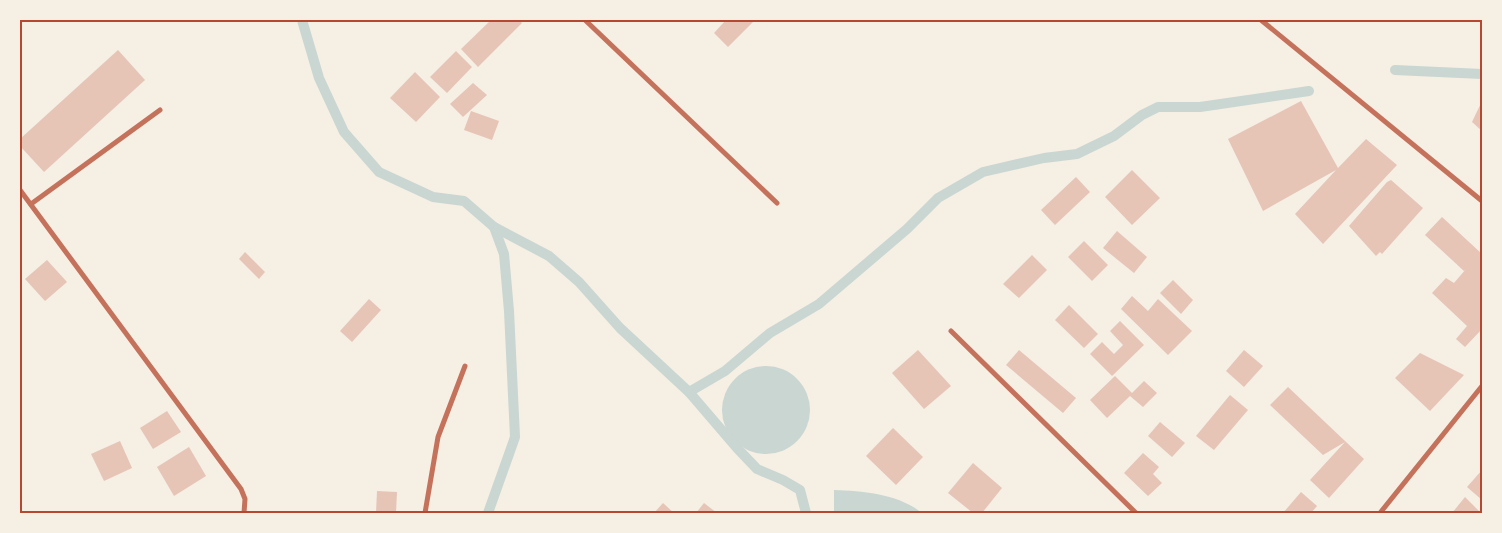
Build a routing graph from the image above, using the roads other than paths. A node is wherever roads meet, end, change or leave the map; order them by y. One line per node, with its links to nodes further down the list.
1 (585, 20): 6 (street)
2 (1261, 20): 5 (street)
3 (160, 110): 7 (street)
4 (20, 190): 7 (street)
5 (1482, 201)
6 (777, 203)
7 (31, 204): 11 (street)
8 (951, 331): 13 (street)
9 (465, 366): 12 (street)
10 (1482, 386): 14 (street)
11 (244, 513)
12 (425, 513)
13 (1136, 513)
14 (1380, 513)

